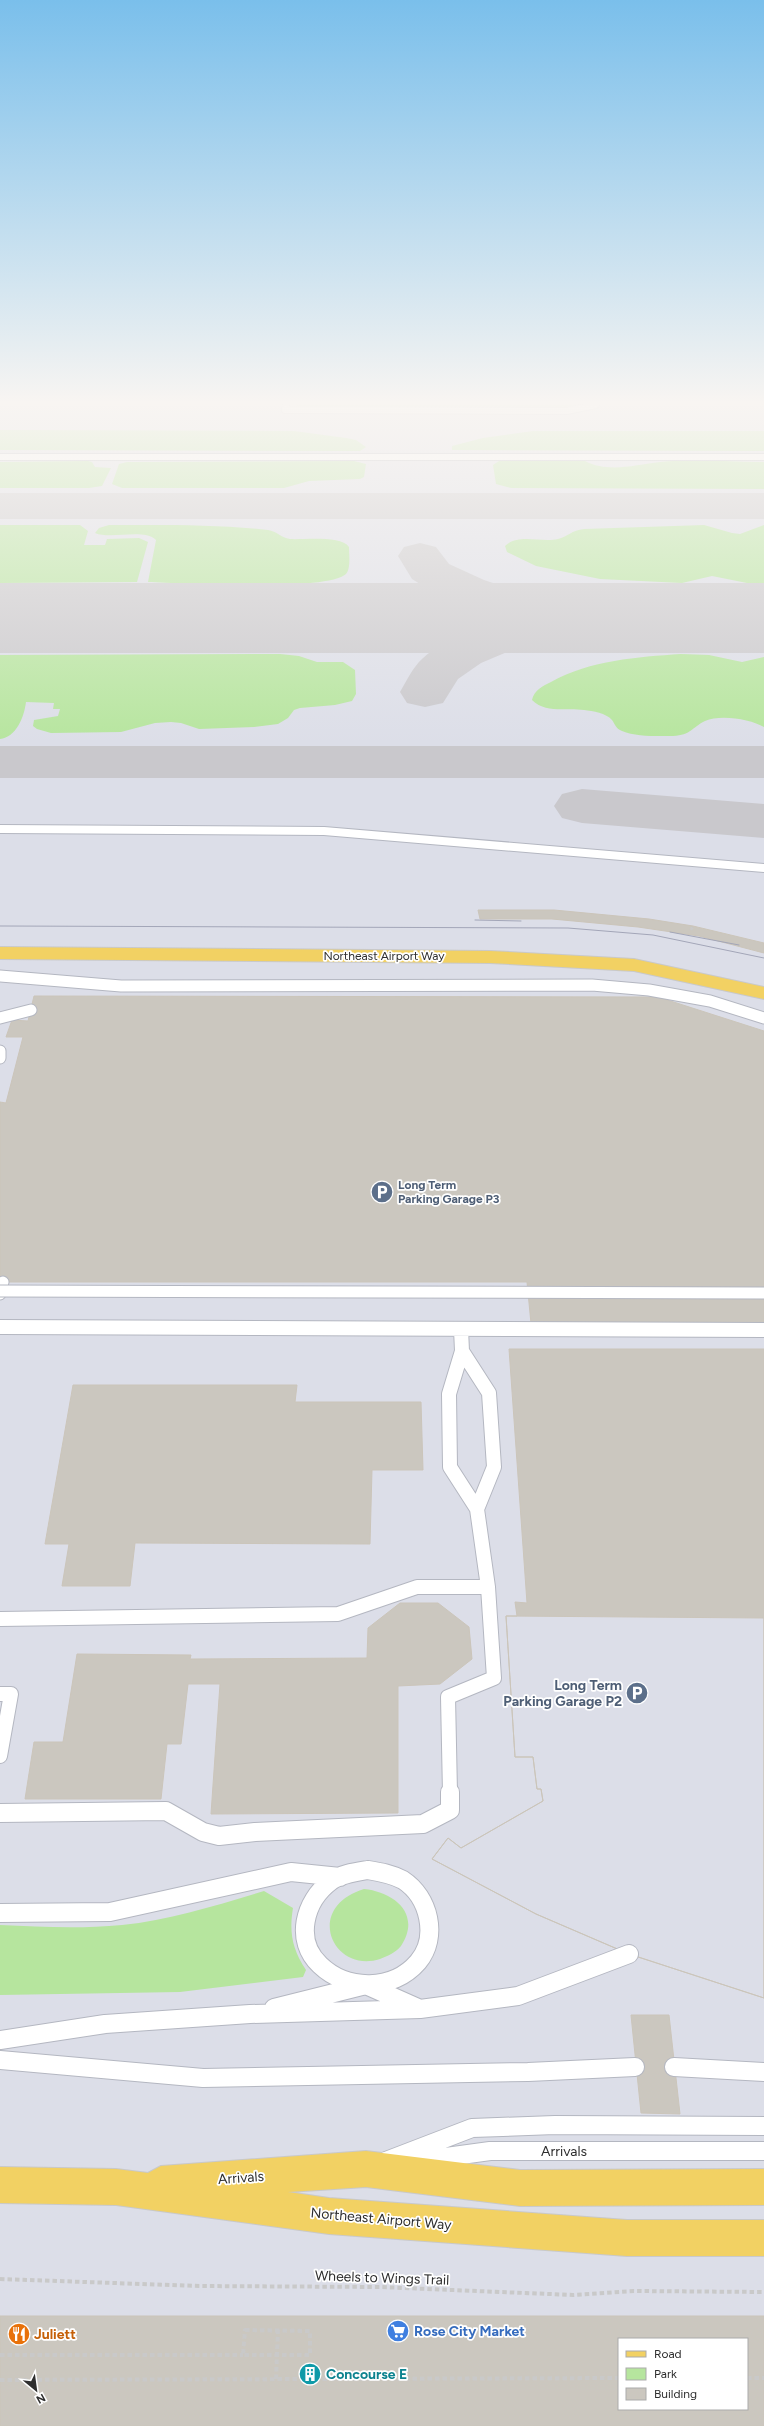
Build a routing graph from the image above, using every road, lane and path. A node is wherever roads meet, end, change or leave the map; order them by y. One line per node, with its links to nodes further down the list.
1 (0, 829): 2 (lane)
2 (764, 868)
3 (693, 926): 4 (path)
4 (691, 930)
5 (0, 952): 8 (main road, Northeast Airport Way)
6 (0, 976): 7 (lane)
7 (537, 986): 9 (lane); 12 (lane)
8 (764, 993)
9 (535, 996)
10 (31, 1010): 11 (lane)
11 (0, 1018)
12 (764, 1018)
13 (0, 1051): 14 (lane)
14 (0, 1058)
15 (1, 1289): 16 (lane, bridge)
16 (764, 1293)
17 (0, 1327): 18 (lane)
18 (461, 1329): 19 (lane); 20 (lane)
19 (764, 1330)
20 (462, 1351): 21 (lane); 21 (lane)
21 (477, 1509): 22 (lane)
22 (488, 1587): 23 (lane); 26 (lane)
23 (0, 1619)
24 (0, 1694): 25 (lane)
25 (0, 1756)
26 (0, 1813)
27 (340, 1877): 28 (lane); 30 (lane); 30 (lane)
28 (0, 1913)
29 (629, 1954): 31 (lane)
30 (366, 1985): 31 (lane); 32 (lane)
31 (420, 2009): 32 (lane)
32 (250, 2014): 33 (lane)
33 (0, 2040)
34 (0, 2060): 35 (lane)
35 (635, 2067)
36 (674, 2067): 37 (lane)
37 (764, 2072)
38 (764, 2126): 40 (lane)
39 (764, 2151): 40 (lane, Arrivals)
40 (366, 2169): 42 (main road, Arrivals); 43 (main road, Arrivals)
41 (0, 2185): 42 (main road, Northeast Airport Way)
42 (116, 2187): 44 (main road, Northeast Airport Way)
43 (764, 2187)
44 (764, 2238)
45 (0, 2279): 46 (path, Wheels to Wings Trail)
46 (764, 2292)
47 (278, 2330): 49 (path); 49 (path); 53 (path)
48 (0, 2355): 49 (path)
49 (243, 2356)
50 (618, 2378): 53 (path)
51 (748, 2378): 52 (path)
52 (764, 2378)
53 (276, 2379): 54 (path)
54 (0, 2380)

